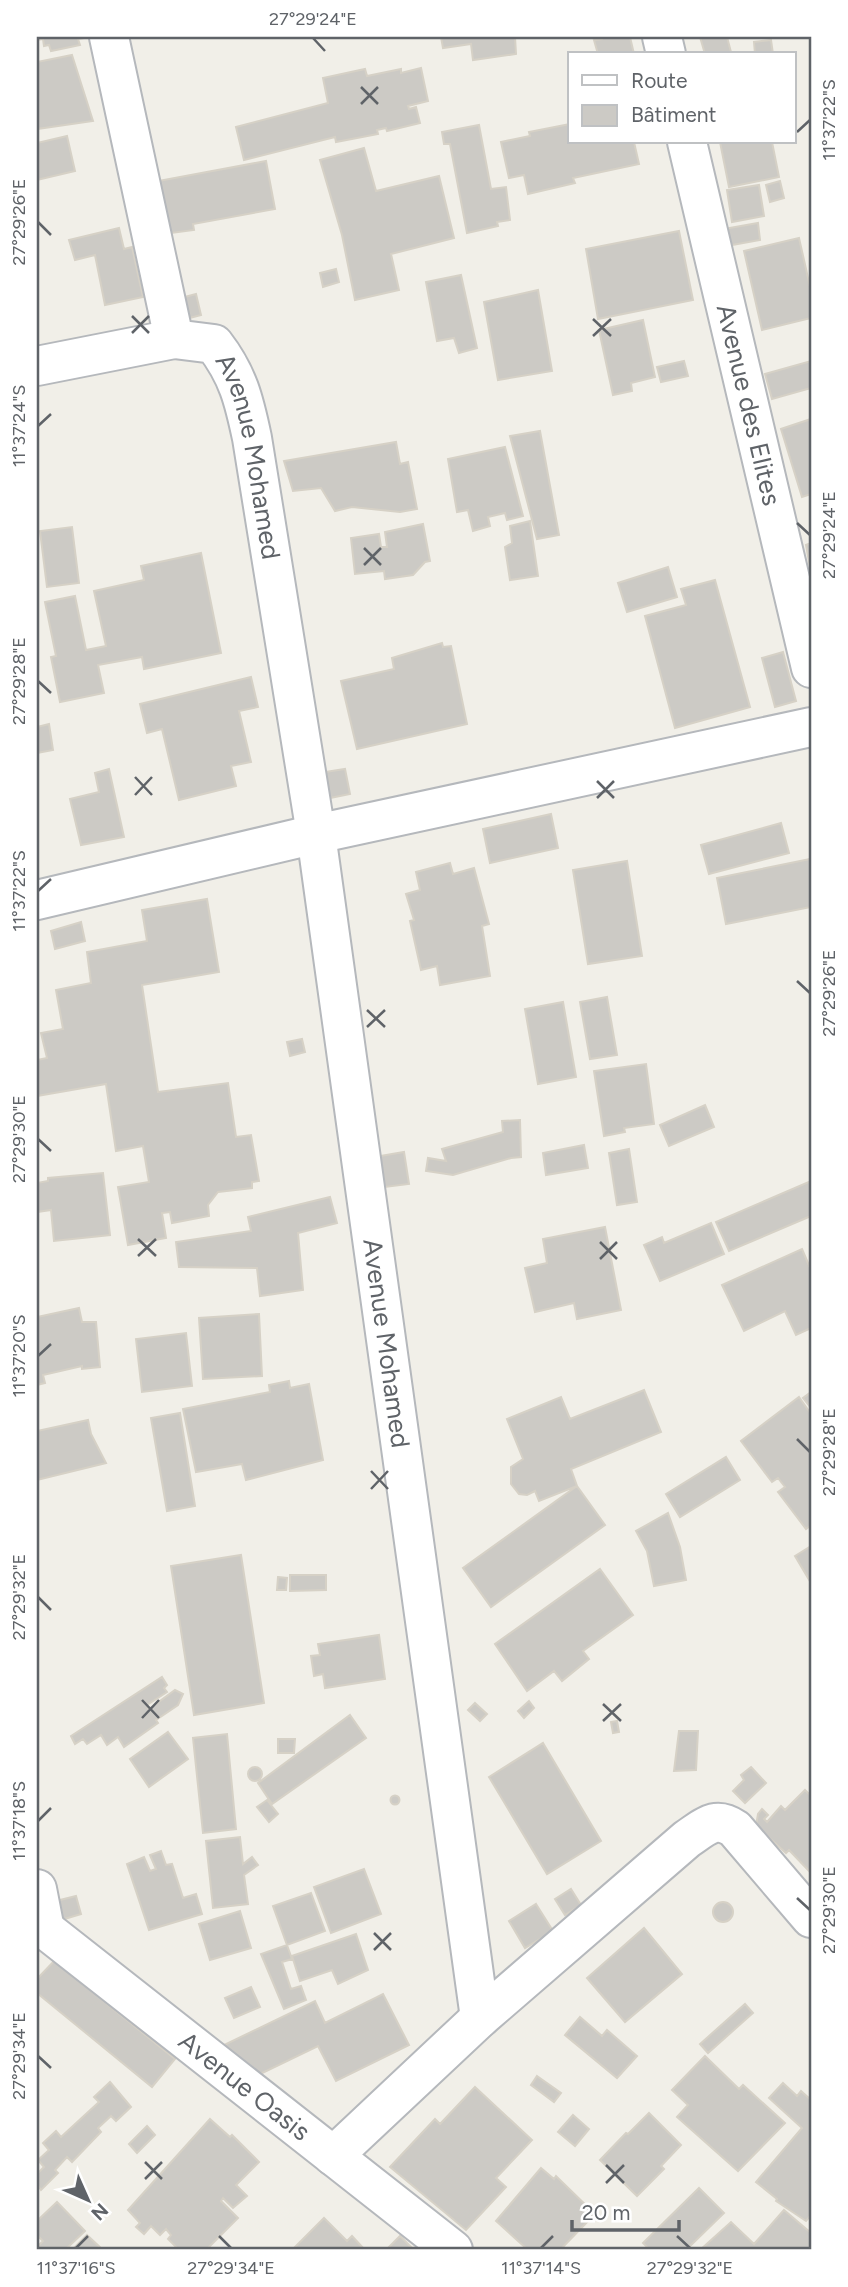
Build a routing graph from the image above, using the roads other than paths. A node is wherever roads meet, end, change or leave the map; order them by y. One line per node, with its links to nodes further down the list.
1 (109, 37): 3 (street, Avenue Mohamed)
2 (687, 144): 5 (street, Avenue des Elites)
3 (174, 339): 4 (street); 7 (street, Avenue Mohamed)
4 (37, 366)
5 (811, 668)
6 (811, 727): 7 (street)
7 (316, 834): 8 (street); 12 (street, Avenue Mohamed)
8 (37, 900)
9 (37, 1889): 11 (street)
10 (811, 1918): 12 (street)
11 (41, 1926): 13 (street, Avenue Oasis)
12 (480, 2018): 13 (street)
13 (333, 2156): 14 (street, Avenue Oasis)
14 (453, 2250)

